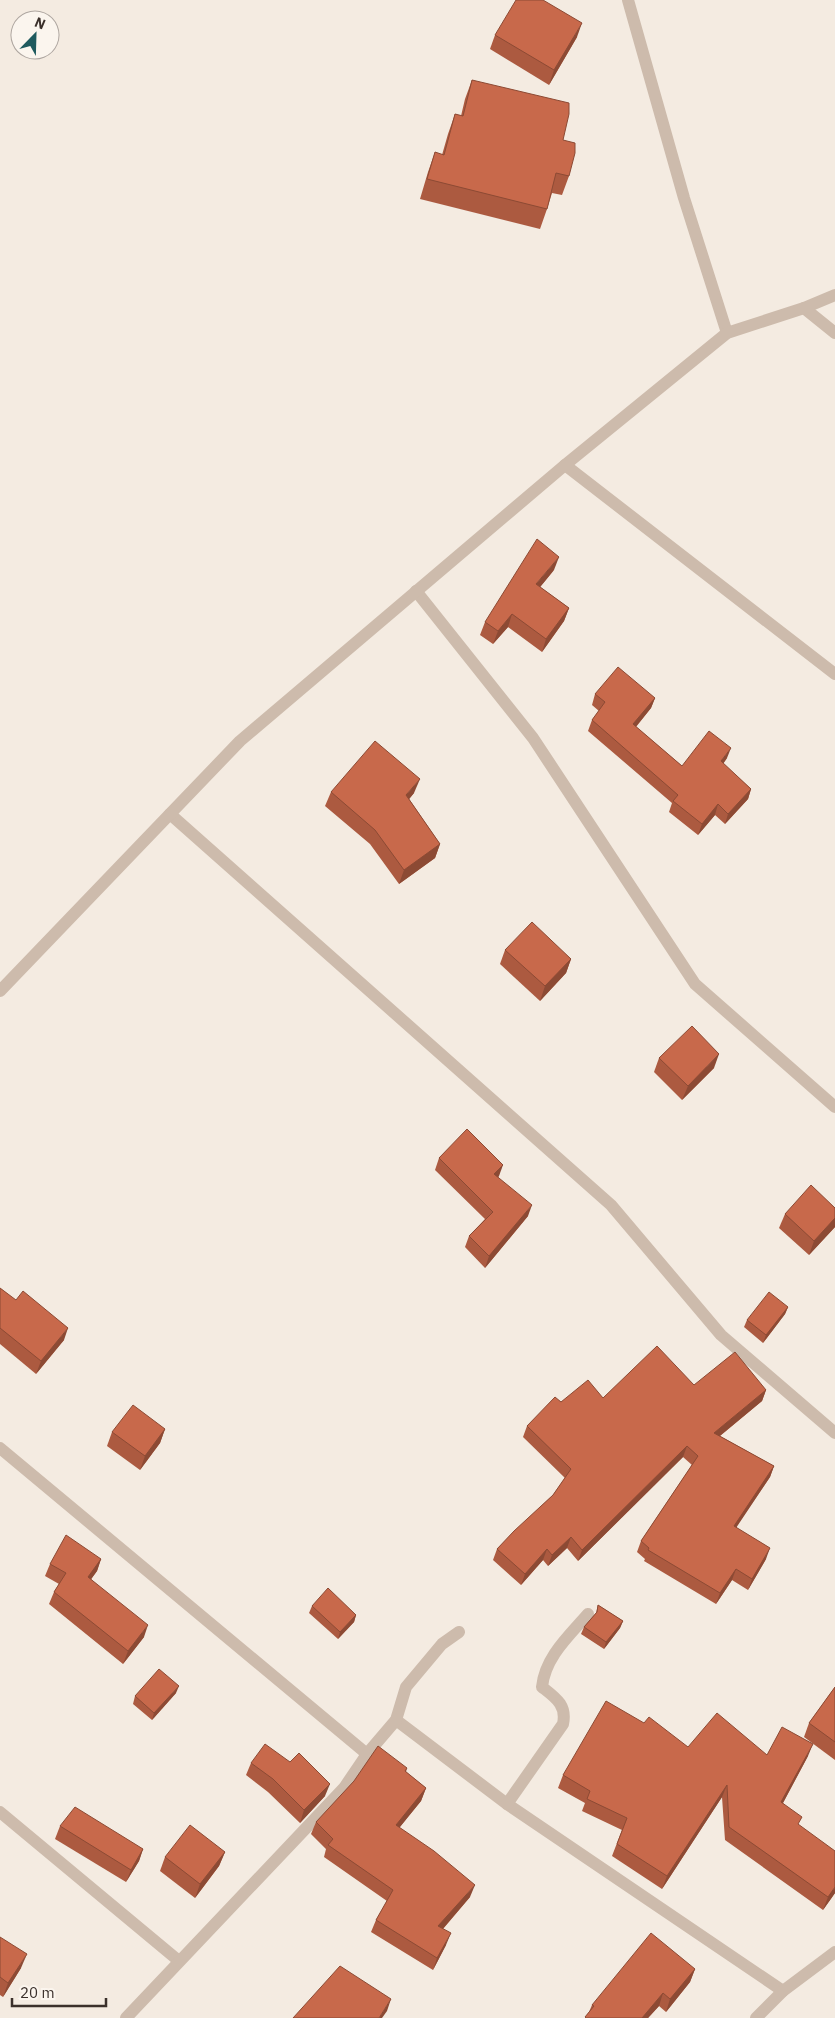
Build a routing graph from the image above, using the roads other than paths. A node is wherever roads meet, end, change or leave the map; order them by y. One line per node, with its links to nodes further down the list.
1 (628, 0): 4 (street)
2 (835, 295): 3 (street)
3 (804, 308): 4 (street); 5 (street)
4 (727, 333): 6 (street)
5 (835, 333)
6 (565, 465): 7 (street); 8 (street)
7 (416, 591): 9 (street); 11 (street)
8 (835, 674)
9 (170, 814): 10 (street); 12 (street)
10 (0, 991)
11 (835, 1107)
12 (835, 1433)
13 (0, 1448): 17 (street)
14 (588, 1614): 18 (street)
15 (459, 1632): 16 (street)
16 (396, 1720): 17 (street); 18 (street)
17 (367, 1754): 21 (street)
18 (507, 1804): 22 (street)
19 (0, 1812): 21 (street)
20 (835, 1952): 22 (street)
21 (179, 1961): 23 (street)
22 (783, 1990): 24 (street)
23 (126, 2018)
24 (756, 2018)

